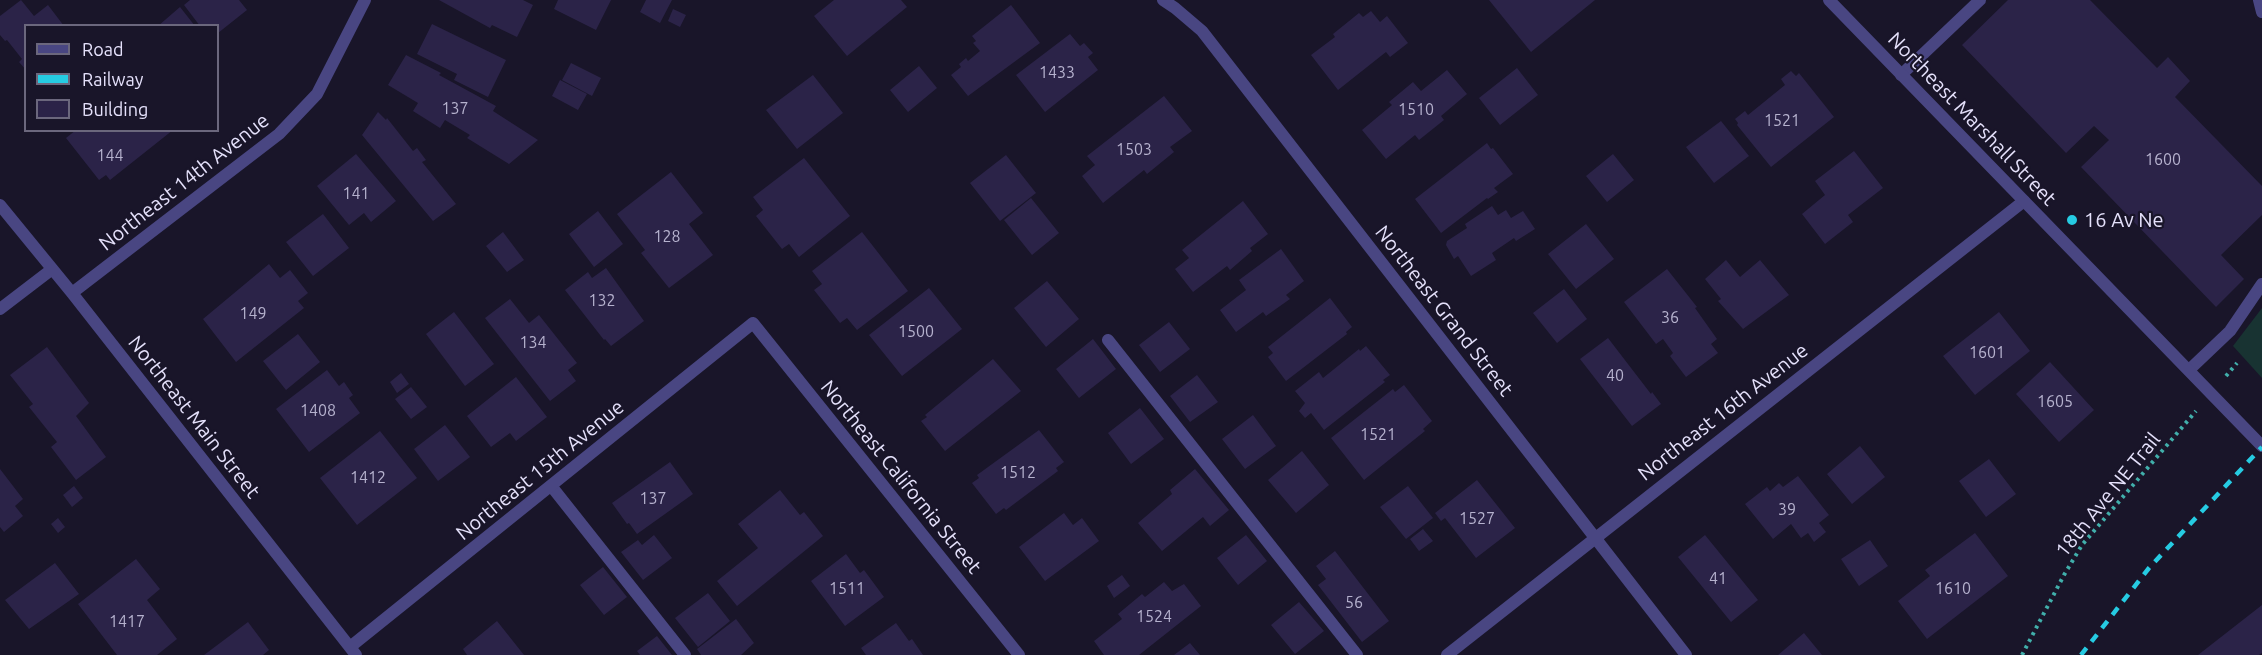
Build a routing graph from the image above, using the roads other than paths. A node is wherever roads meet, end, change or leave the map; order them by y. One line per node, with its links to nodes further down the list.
1 (365, 0): 12 (street, Northeast 14th Avenue)
2 (1163, 0): 19 (street, Northeast Grand Street)
3 (1830, 0): 7 (street, Northeast Marshall Street)
4 (1980, 0): 7 (street)
5 (2259, 0): 6 (street)
6 (2262, 12)
7 (1901, 75): 8 (street, Northeast Marshall Street)
8 (2024, 201): 16 (street, Northeast Marshall Street); 19 (street, Northeast 16th Avenue)
9 (0, 205): 10 (street, Northeast Main Street)
10 (51, 270): 12 (street, Northeast Main Street); 13 (street)
11 (2262, 284): 16 (street)
12 (72, 293): 20 (street, Northeast Main Street)
13 (0, 309)
14 (753, 323): 18 (street, Northeast 15th Avenue); 22 (street, Northeast California Street)
15 (1108, 339): 23 (street)
16 (2188, 370): 17 (street, Northeast Marshall Street)
17 (2262, 446)
18 (552, 487): 20 (street, Northeast 15th Avenue); 21 (street)
19 (1595, 537): 24 (street, Northeast 16th Avenue); 25 (street, Northeast Grand Street)
20 (353, 651)
21 (685, 655)
22 (1018, 655)
23 (1357, 655)
24 (1447, 655)
25 (1686, 655)

